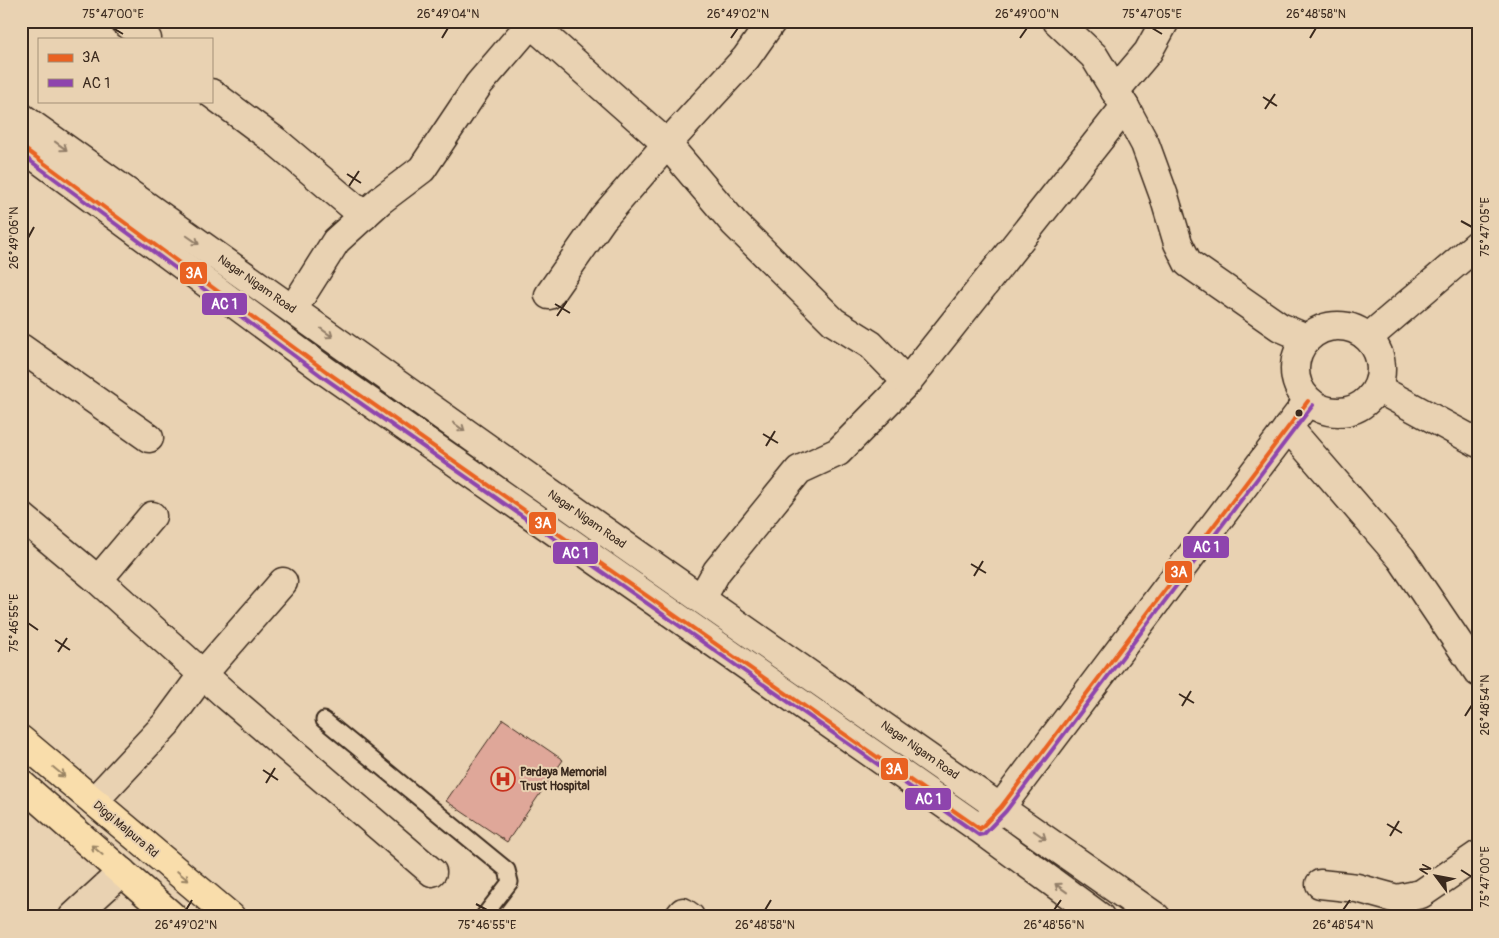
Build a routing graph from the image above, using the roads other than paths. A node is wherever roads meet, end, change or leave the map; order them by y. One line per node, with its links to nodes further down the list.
1 (124, 21): 6 (street)
2 (772, 21): 10 (street)
3 (1058, 21): 8 (street)
4 (1165, 21): 8 (street)
5 (531, 22): 10 (street); 12 (street)
6 (146, 38)
7 (212, 94): 12 (street)
8 (1120, 99): 17 (street); 19 (street)
9 (21, 118): 15 (street, Nagar Nigam Road, one-way to 15)
10 (667, 144): 14 (street); 19 (street)
11 (21, 146): 38 (street)
12 (364, 216): 15 (street)
13 (1478, 244): 16 (street)
14 (550, 295)
15 (293, 309): 29 (street, Nagar Nigam Road, one-way to 29)
16 (1368, 337): 17 (street); 20 (street)
17 (1306, 338): 21 (street)
18 (21, 348): 23 (street)
19 (907, 382): 29 (street)
20 (1377, 388): 21 (street); 24 (street)
21 (1308, 400): 22 (street)
22 (1288, 427): 30 (street); 37 (street)
23 (149, 438)
24 (1478, 443)
25 (21, 516): 27 (street)
26 (152, 516): 27 (street)
27 (98, 580): 32 (street)
28 (283, 582): 32 (street)
29 (702, 598): 37 (street, Nagar Nigam Road)
30 (1469, 644): 31 (street)
31 (1478, 672)
32 (203, 674): 36 (street); 41 (street)
33 (324, 720): 46 (lane)
34 (21, 740): 36 (main road, Diggi Malpura Rd, one-way to 36)
35 (21, 784): 40 (main road, one-way to 35)
36 (94, 801): 45 (main road, Diggi Malpura Rd, one-way to 45)
37 (1001, 807): 38 (street); 50 (street, Nagar Nigam Road, one-way to 50)
38 (980, 829): 49 (street, one-way to 38)
39 (1478, 855): 42 (street)
40 (122, 872): 43 (street); 44 (main road)
41 (432, 872)
42 (1320, 884)
43 (73, 917)
44 (173, 917)
45 (231, 917)
46 (483, 917)
47 (679, 917): 48 (street)
48 (690, 917)
49 (1100, 917)
50 (1156, 917)

